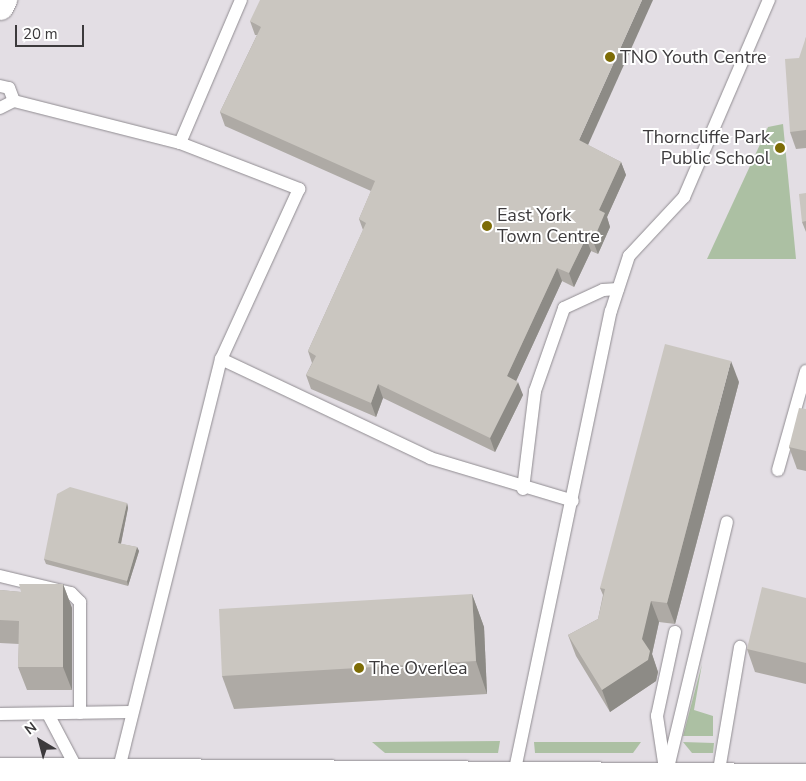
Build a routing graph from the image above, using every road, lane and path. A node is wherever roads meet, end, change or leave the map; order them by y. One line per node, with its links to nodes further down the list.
1 (3, 0): 4 (street)
2 (241, 0): 8 (lane)
3 (769, 0): 9 (lane)
4 (0, 6)
5 (0, 86): 6 (lane)
6 (14, 101): 7 (lane); 8 (lane)
7 (0, 108)
8 (180, 143): 10 (lane)
9 (618, 289): 14 (lane); 15 (lane)
10 (221, 359): 14 (lane); 20 (lane)
11 (806, 372): 12 (lane)
12 (800, 413): 13 (lane)
13 (778, 470)
14 (523, 489): 15 (lane)
15 (573, 501): 27 (lane)
16 (727, 522): 29 (lane)
17 (0, 576): 21 (lane)
18 (675, 632): 29 (lane)
19 (740, 647): 30 (lane)
20 (130, 712): 21 (lane); 25 (lane)
21 (80, 713): 23 (lane)
22 (0, 714): 23 (lane)
23 (48, 714): 24 (lane)
24 (78, 771): 25 (street); 26 (street)
25 (118, 771): 28 (street)
26 (0, 772)
27 (514, 774): 28 (street); 29 (street)
28 (176, 776)
29 (666, 776): 30 (street)
30 (715, 778): 31 (street)
31 (806, 778)

